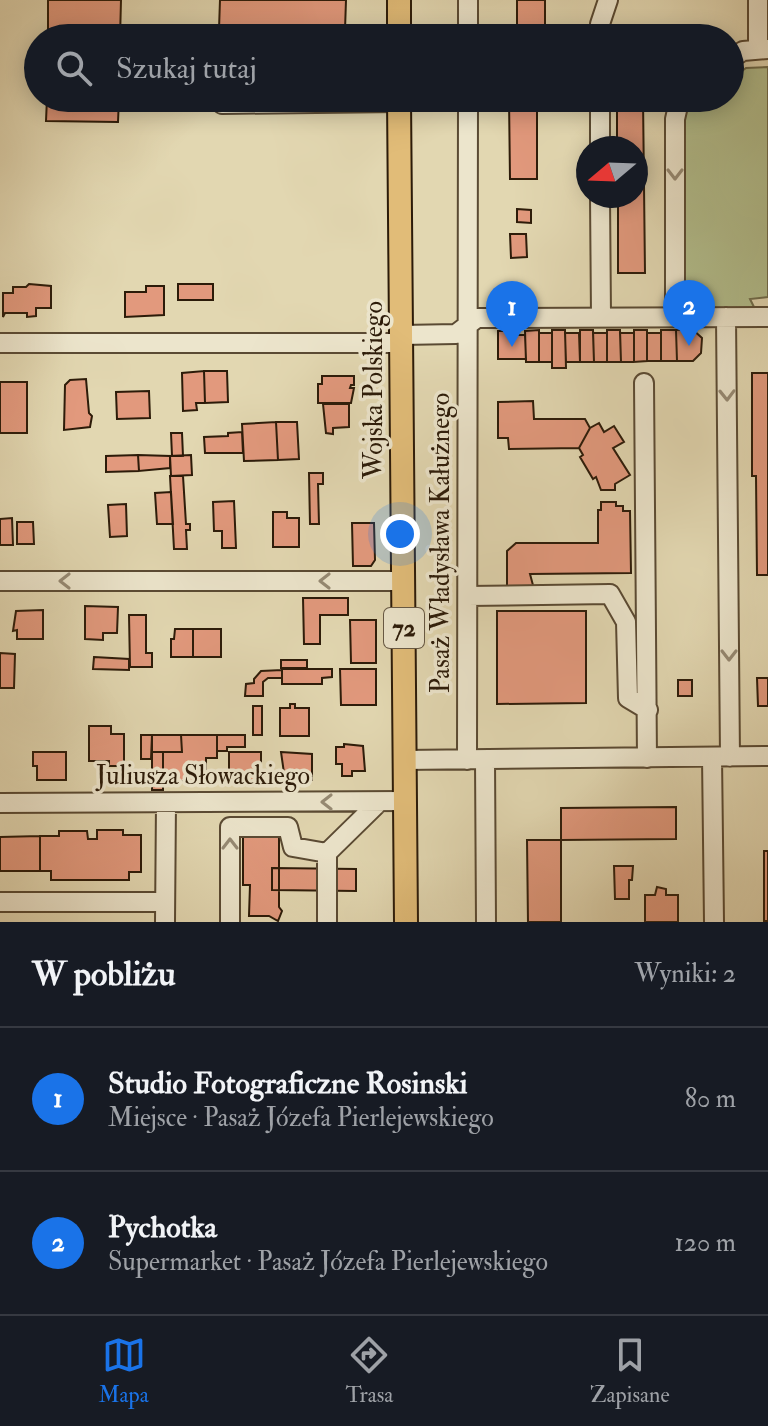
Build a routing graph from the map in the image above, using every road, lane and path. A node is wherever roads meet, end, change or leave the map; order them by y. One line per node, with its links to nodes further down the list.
1 (399, 0): 5 (main road)
2 (468, 0): 6 (street)
3 (608, 0): 7 (street)
4 (758, 0): 8 (street)
5 (399, 24)
6 (468, 24)
7 (600, 24)
8 (750, 52)
9 (399, 112): 20 (main road, Wojska Polskiego / 72)
10 (468, 112): 19 (street, Pasaż Władysława Kałużnego)
11 (600, 112): 13 (street)
12 (678, 112): 16 (street, one-way to 16)
13 (600, 136)
14 (600, 208): 15 (street)
15 (601, 316): 16 (street); 19 (street)
16 (675, 316): 17 (street)
17 (726, 317): 18 (street); 28 (street, one-way to 28)
18 (768, 317)
19 (466, 326): 20 (street); 25 (street, Pasaż Władysława Kałużnego)
20 (402, 339): 21 (street); 24 (main road, Wojska Polskiego / 72)
21 (0, 343)
22 (644, 383): 26 (street)
23 (0, 581): 24 (street, one-way to 23)
24 (403, 581): 30 (main road, Wojska Polskiego / 72)
25 (468, 596): 26 (street); 31 (street, Pasaż Władysława Kałużnego)
26 (648, 710): 29 (street)
27 (768, 756): 28 (street)
28 (721, 757): 29 (street); 44 (street)
29 (647, 758): 31 (street)
30 (405, 760): 31 (street); 32 (main road, Wojska Polskiego / 72)
31 (476, 760): 43 (street, Pasaż Władysława Kałużnego)
32 (405, 801): 33 (street, Juliusza Słowackiego); 42 (main road, Wojska Polskiego / 72)
33 (379, 802): 35 (street, Juliusza Słowackiego, one-way to 35); 36 (street)
34 (0, 803): 35 (street, Juliusza Słowackiego)
35 (166, 803): 38 (street)
36 (327, 853): 40 (street, one-way to 36); 41 (street)
37 (0, 902): 38 (street)
38 (165, 902): 39 (street)
39 (165, 922)
40 (230, 922)
41 (327, 922)
42 (406, 922)
43 (486, 922)
44 (714, 922)

